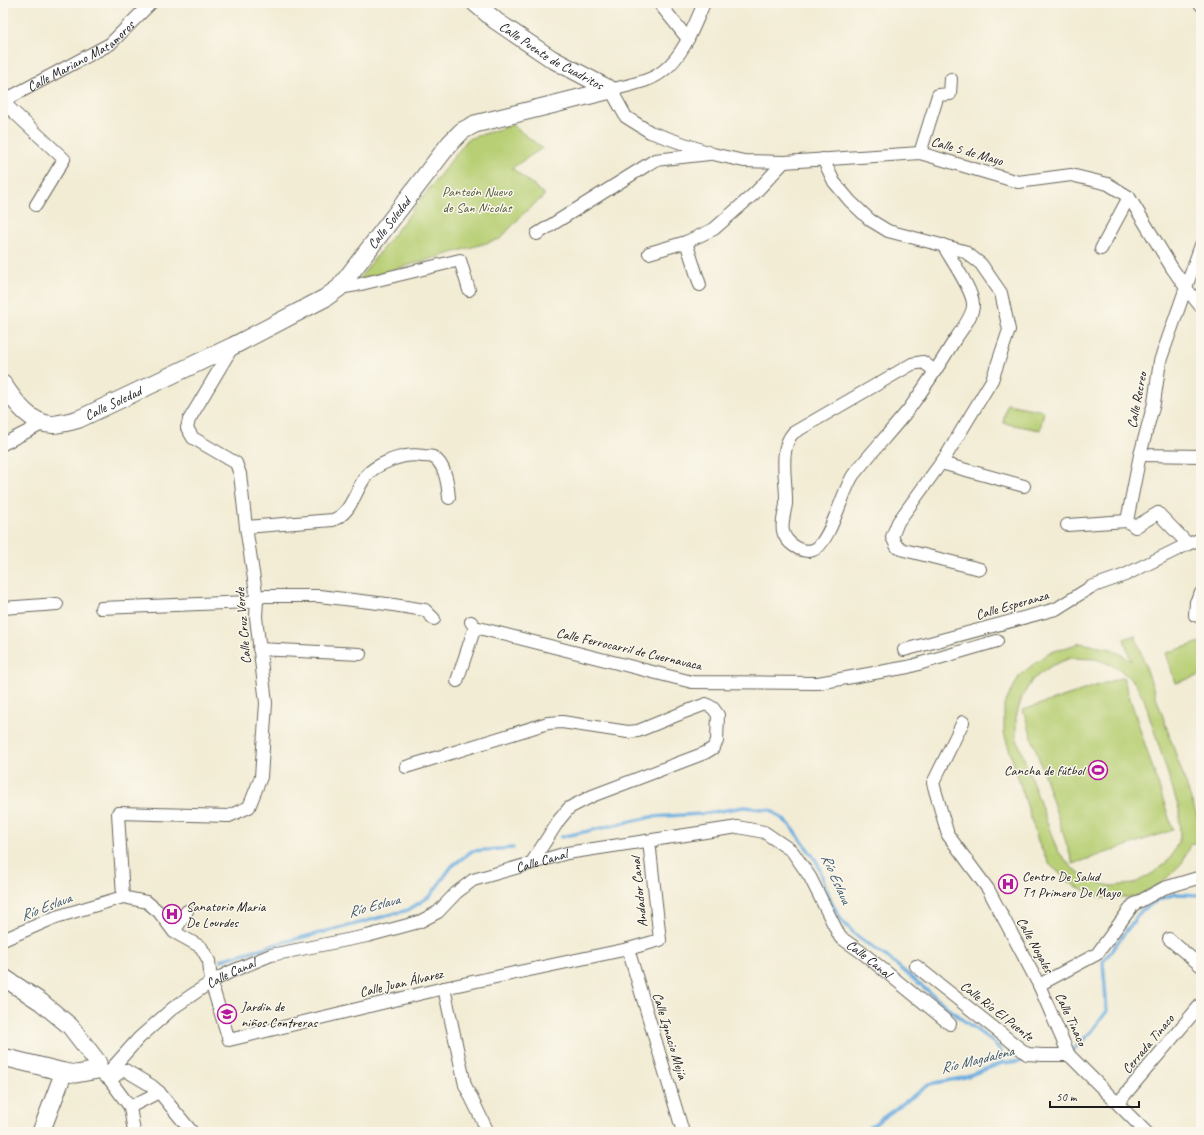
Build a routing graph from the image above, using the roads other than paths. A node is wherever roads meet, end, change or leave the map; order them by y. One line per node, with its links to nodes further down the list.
1 (151, 3): 8 (street, Calle Mariano Matamoros)
2 (474, 3): 7 (street, Calle Puente de Cuadritos)
3 (659, 3): 5 (street)
4 (704, 3): 5 (street, Calle Soledad)
5 (688, 39): 7 (street, Calle Soledad)
6 (952, 79): 9 (street)
7 (611, 90): 10 (street, Calle 5 de Mayo); 22 (street, Calle Soledad)
8 (3, 102): 14 (street)
9 (920, 153): 11 (street, Calle 5 de Mayo); 13 (street, Calle 5 de Mayo)
10 (713, 154): 12 (street, Calle 5 de Mayo); 15 (street)
11 (823, 159): 12 (street, Calle 5 de Mayo); 17 (street)
12 (784, 162): 16 (street)
13 (1129, 197): 18 (street); 23 (street, Calle 5 de Mayo)
14 (36, 205)
15 (537, 234)
16 (686, 242): 20 (street); 21 (street)
17 (943, 245): 27 (street); 33 (street)
18 (1101, 249)
19 (1200, 249): 23 (street, Calle Recreo)
20 (649, 253)
21 (700, 285)
22 (339, 288): 24 (street); 26 (street, Calle Soledad)
23 (1186, 288): 25 (street, Calle 5 de Mayo); 31 (street, Calle Recreo)
24 (469, 290)
25 (1201, 307)
26 (233, 346): 29 (street, Calle Soledad); 38 (street, Calle Cruz Verde)
27 (935, 371): 27 (street)
28 (3, 384): 29 (street)
29 (44, 423): 30 (street)
30 (3, 444)
31 (1140, 455): 32 (street); 36 (street, Calle Recreo)
32 (1201, 456)
33 (941, 463): 34 (street); 41 (street)
34 (1024, 486)
35 (449, 498): 38 (street)
36 (1127, 521): 37 (street); 40 (street)
37 (1067, 525)
38 (246, 527): 43 (street, Calle Cruz Verde)
39 (1201, 539): 40 (street, Calle Esperanza)
40 (1188, 544): 51 (street, Calle Esperanza)
41 (980, 569)
42 (1201, 593): 47 (street)
43 (256, 599): 46 (street); 48 (street); 50 (street, Calle Cruz Verde)
44 (57, 604): 45 (street)
45 (3, 608)
46 (101, 608)
47 (1198, 613)
48 (434, 619)
49 (997, 641): 53 (street, Calle Ferrocarril de Cuernavaca)
50 (260, 649): 52 (street); 59 (street, Calle Cruz Verde)
51 (904, 650)
52 (360, 654)
53 (457, 681)
54 (963, 722): 70 (street, Calle Nogales)
55 (406, 767): 57 (street)
56 (649, 841): 57 (street, Calle Canal); 64 (street, Andador Canal); 73 (street, Calle Canal)
57 (532, 862): 69 (street, Calle Canal)
58 (1201, 876): 70 (street, Calle Nogales)
59 (123, 897): 61 (street); 63 (street)
60 (187, 911): 61 (street)
61 (174, 932): 69 (street, Calle Juan Álvarez)
62 (1169, 939): 67 (street)
63 (3, 940)
64 (660, 940): 65 (street, Calle Juan Álvarez)
65 (628, 949): 71 (street, Calle Juan Álvarez); 86 (street, Calle Ignacio Mejía)
66 (916, 966): 74 (street, Calle Río El Puente)
67 (1201, 966)
68 (3, 977): 77 (street)
69 (211, 982): 71 (street, Calle Juan Álvarez); 77 (street, Calle Canal)
70 (1039, 985): 74 (street, Calle Tinaco)
71 (444, 988): 85 (street)
72 (1201, 1004): 79 (street, Cerrada Tinaco)
73 (950, 1024)
74 (1069, 1055): 79 (street, Calle Tinaco)
75 (3, 1057): 76 (street)
76 (70, 1073): 77 (street); 81 (street); 82 (street)
77 (104, 1075): 78 (street); 80 (street)
78 (159, 1092): 80 (street); 84 (street)
79 (1118, 1103): 87 (street, Calle Tinaco)
80 (130, 1107): 83 (street)
81 (41, 1132)
82 (53, 1132)
83 (134, 1132)
84 (192, 1132)
85 (488, 1132)
86 (683, 1132)
87 (1146, 1132)

